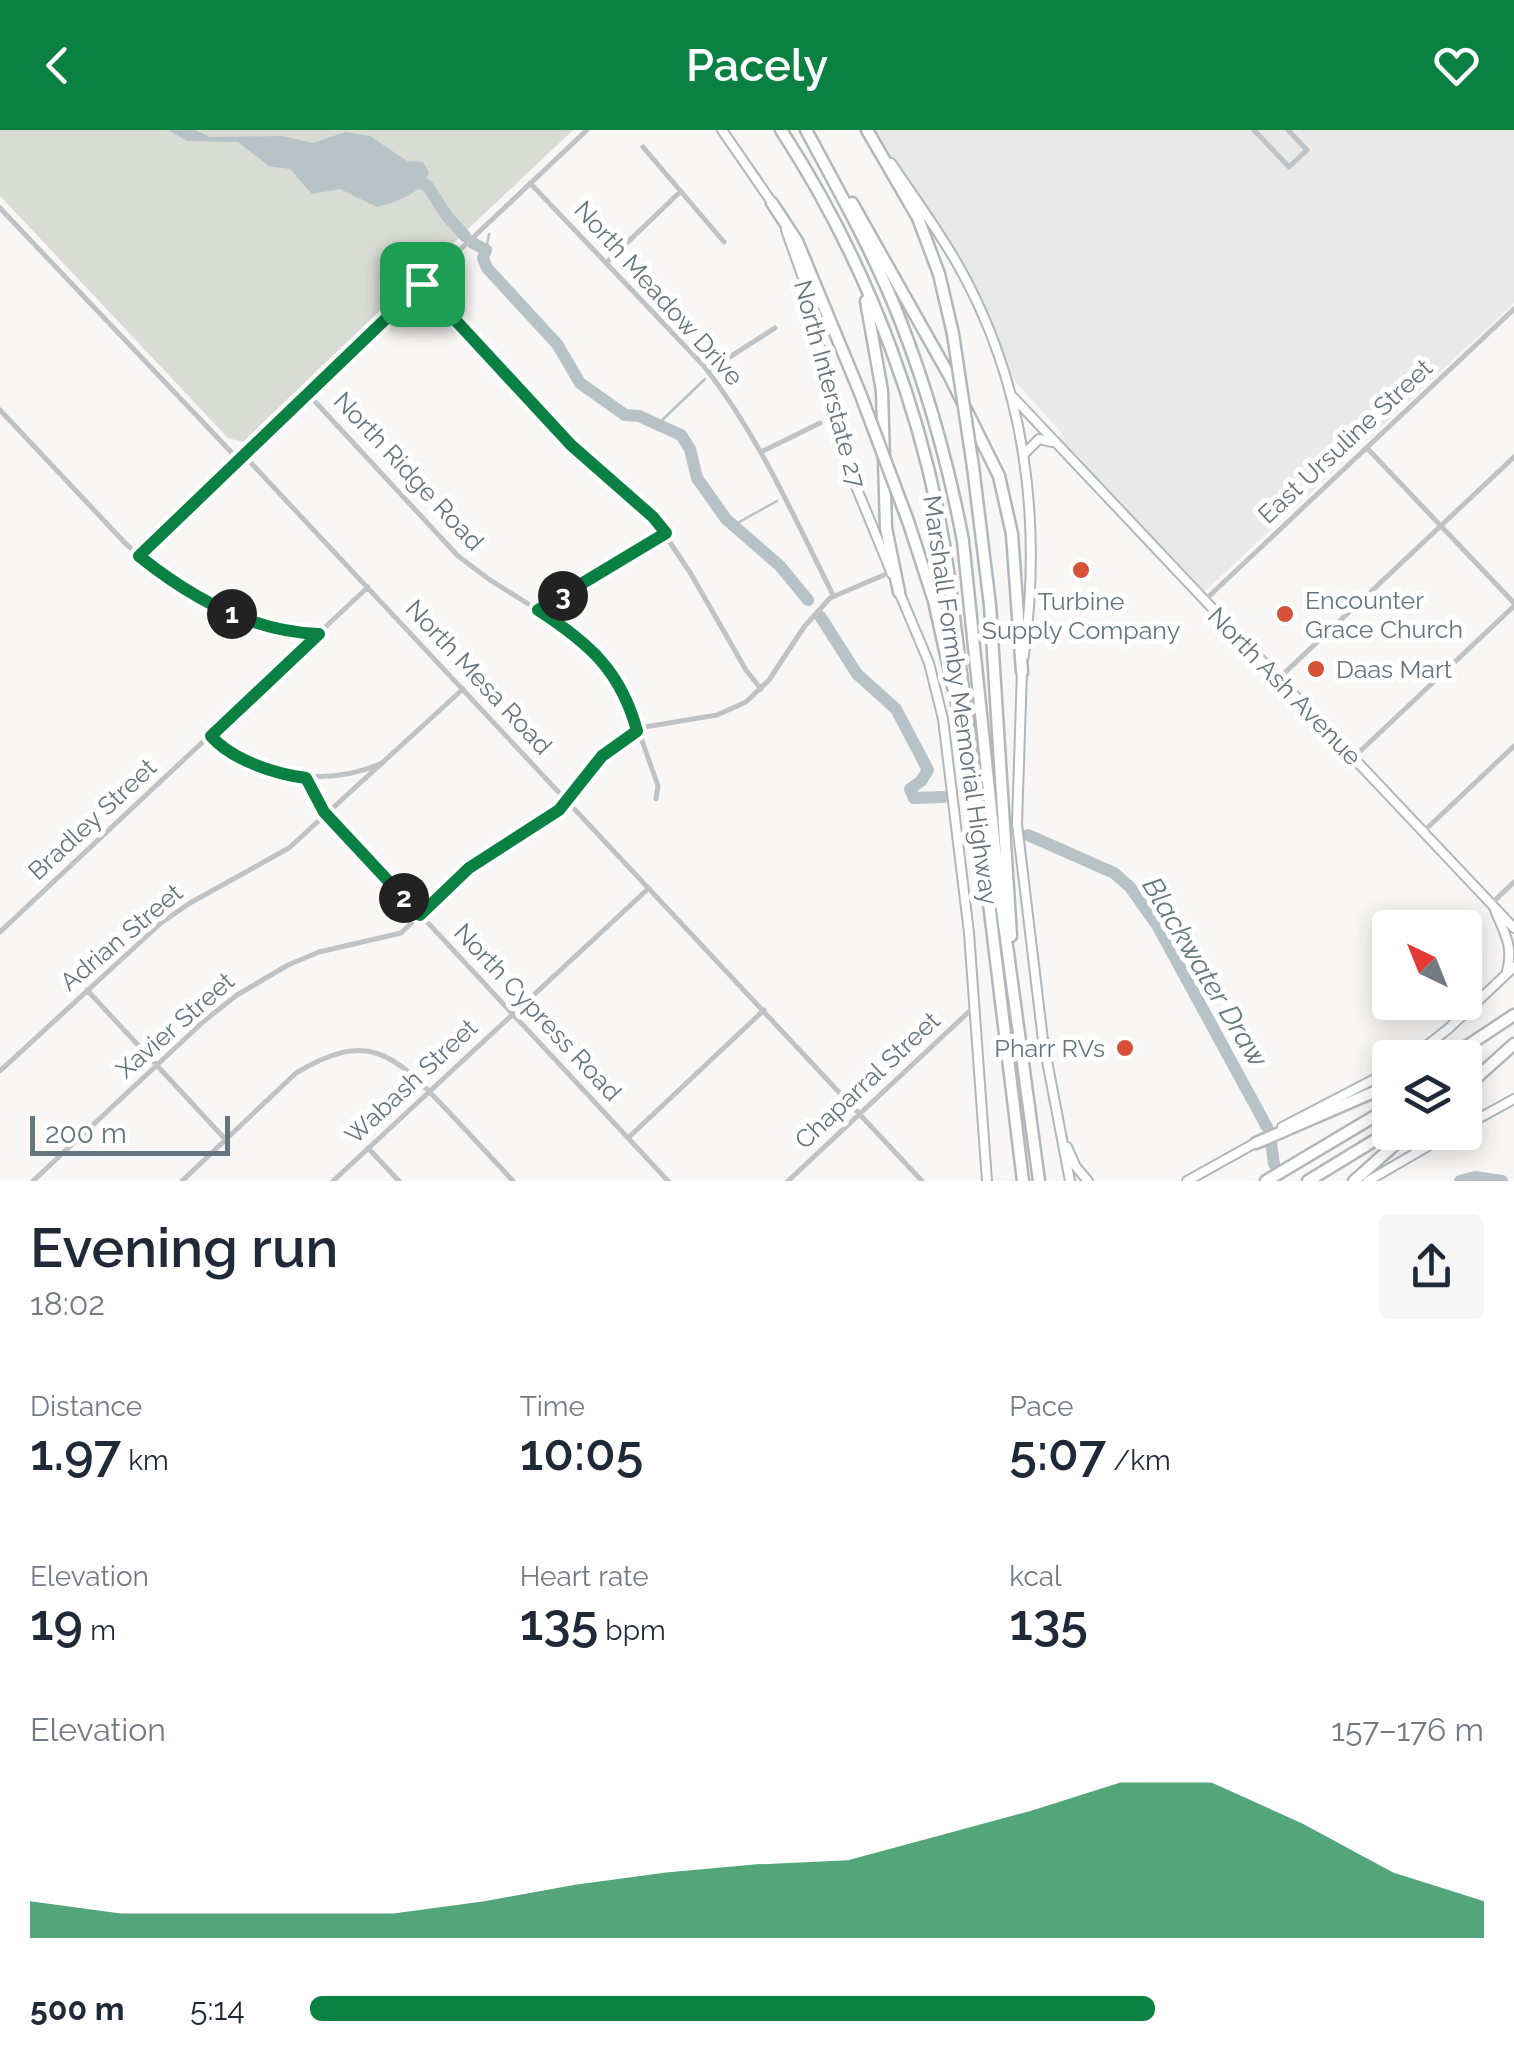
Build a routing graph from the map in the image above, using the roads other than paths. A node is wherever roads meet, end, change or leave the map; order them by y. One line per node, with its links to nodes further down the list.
1 (587, 130): 9 (street)
2 (722, 130): 11 (main road, North Interstate 27)
3 (781, 130): 18 (highway, Marshall Formby Memorial Highway)
4 (807, 130): 43 (highway); 69 (highway, Marshall Formby Memorial Highway)
5 (868, 130): 23 (main road); 69 (highway, bridge)
6 (1254, 130): 7 (street)
7 (1288, 130)
8 (643, 146): 10 (street)
9 (530, 183): 16 (street, North Meadow Drive); 17 (street)
10 (681, 192): 15 (street); 16 (street)
11 (772, 203): 35 (main road, North Interstate 27); 53 (highway, bridge)
12 (0, 208): 14 (street, North Mesa Road)
13 (0, 217): 14 (street)
14 (9, 218): 31 (street, North Mesa Road)
15 (724, 242)
16 (606, 263): 21 (street, North Meadow Drive)
17 (422, 284): 22 (street); 33 (street)
18 (864, 286): 37 (highway); 53 (highway, Marshall Formby Memorial Highway)
19 (1514, 310): 27 (street, East Ursuline Street)
20 (775, 328): 21 (street)
21 (708, 370): 28 (street, North Meadow Drive)
22 (308, 393): 31 (street); 41 (street, North Ridge Road)
23 (1012, 395): 26 (main road, North Ash Avenue); 29 (main road)
24 (0, 410): 34 (street)
25 (820, 422): 28 (street)
26 (1057, 444): 29 (main road); 39 (main road, North Ash Avenue)
27 (1367, 448): 32 (street); 39 (street, East Ursuline Street)
28 (761, 452): 38 (street, North Meadow Drive)
29 (1024, 454): 43 (main road)
30 (1514, 457): 32 (street)
31 (239, 458): 34 (street); 36 (street, North Mesa Road)
32 (1441, 526): 40 (street); 44 (street)
33 (666, 533): 41 (street); 45 (street)
34 (139, 556): 42 (street)
35 (891, 572): 37 (main road, North Interstate 27); 38 (street)
36 (368, 588): 42 (street, Bradley Street); 46 (street, North Mesa Road)
37 (899, 592): 67 (main road, North Interstate 27)
38 (833, 595): 45 (street)
39 (1204, 602): 44 (main road, North Ash Avenue)
40 (1514, 605): 50 (street)
41 (538, 610): 47 (street, North Ridge Road)
42 (319, 634): 48 (street, Bradley Street)
43 (1022, 672): 87 (main road)
44 (1278, 679): 50 (main road, North Ash Avenue)
45 (761, 688): 47 (street)
46 (463, 689): 51 (street, Adrian Street); 55 (street, North Mesa Road)
47 (637, 731): 54 (street, North Ridge Road); 55 (street, Xavier Street)
48 (211, 736): 52 (street); 64 (street, Bradley Street)
49 (1514, 746): 57 (street)
50 (1353, 758): 57 (main road, North Ash Avenue)
51 (384, 762): 52 (street); 56 (street, Adrian Street)
52 (306, 778): 56 (street, North Cypress Road)
53 (976, 797): 104 (highway, Marshall Formby Memorial Highway)
54 (656, 800)
55 (567, 801): 59 (street, North Mesa Road); 61 (street, Xavier Street)
56 (328, 816): 61 (street, North Cypress Road); 66 (street, Adrian Street)
57 (1423, 832): 60 (main road, North Ash Avenue)
58 (1514, 882): 60 (street)
59 (649, 888): 68 (street, North Mesa Road); 70 (street, Wabash Street)
60 (1492, 905): 62 (main road); 63 (main road, North Ash Avenue); 65 (main road)
61 (420, 915): 70 (street, North Cypress Road); 76 (street, Xavier Street)
62 (1514, 918)
63 (1514, 928)
64 (0, 932)
65 (1510, 970): 72 (main road)
66 (87, 990): 76 (street); 77 (street, Adrian Street)
67 (974, 1007): 84 (street, Chaparral Street); 103 (main road, North Interstate 27)
68 (764, 1010): 84 (street, North Mesa Road); 88 (street)
69 (1015, 1012): 105 (highway, Marshall Formby Memorial Highway)
70 (513, 1015): 81 (street, Wabash Street); 88 (street, North Cypress Road)
71 (1514, 1016): 73 (highway); 74 (highway)
72 (1435, 1040)
73 (1476, 1040)
74 (1482, 1042)
75 (1514, 1044): 78 (highway); 79 (highway)
76 (158, 1065): 89 (street); 95 (street, Xavier Street)
77 (1, 1068)
78 (1482, 1068)
79 (1482, 1073)
80 (1372, 1081): 91 (main road)
81 (429, 1091): 89 (street); 92 (street, Wabash Street); 99 (street)
82 (1372, 1093): 91 (highway)
83 (1514, 1100): 85 (main road)
84 (860, 1114): 101 (street, Chaparral Street); 102 (street, North Mesa Road)
85 (1482, 1117)
86 (1372, 1118): 109 (highway)
87 (1062, 1136): 106 (main road); 107 (main road)
88 (628, 1138): 100 (street, North Cypress Road)
89 (226, 1140): 96 (street)
90 (1372, 1142): 110 (highway)
91 (1256, 1143): 108 (main road)
92 (368, 1148): 97 (street, Wabash Street); 98 (street)
93 (1389, 1150): 111 (highway)
94 (1421, 1150): 112 (main road)
95 (33, 1181)
96 (182, 1181)
97 (333, 1181)
98 (399, 1181)
99 (513, 1181)
100 (668, 1181)
101 (788, 1181)
102 (922, 1181)
103 (987, 1181)
104 (1023, 1181)
105 (1038, 1181)
106 (1070, 1181)
107 (1088, 1181)
108 (1187, 1181)
109 (1266, 1181)
110 (1308, 1181)
111 (1354, 1181)
112 (1368, 1181)

